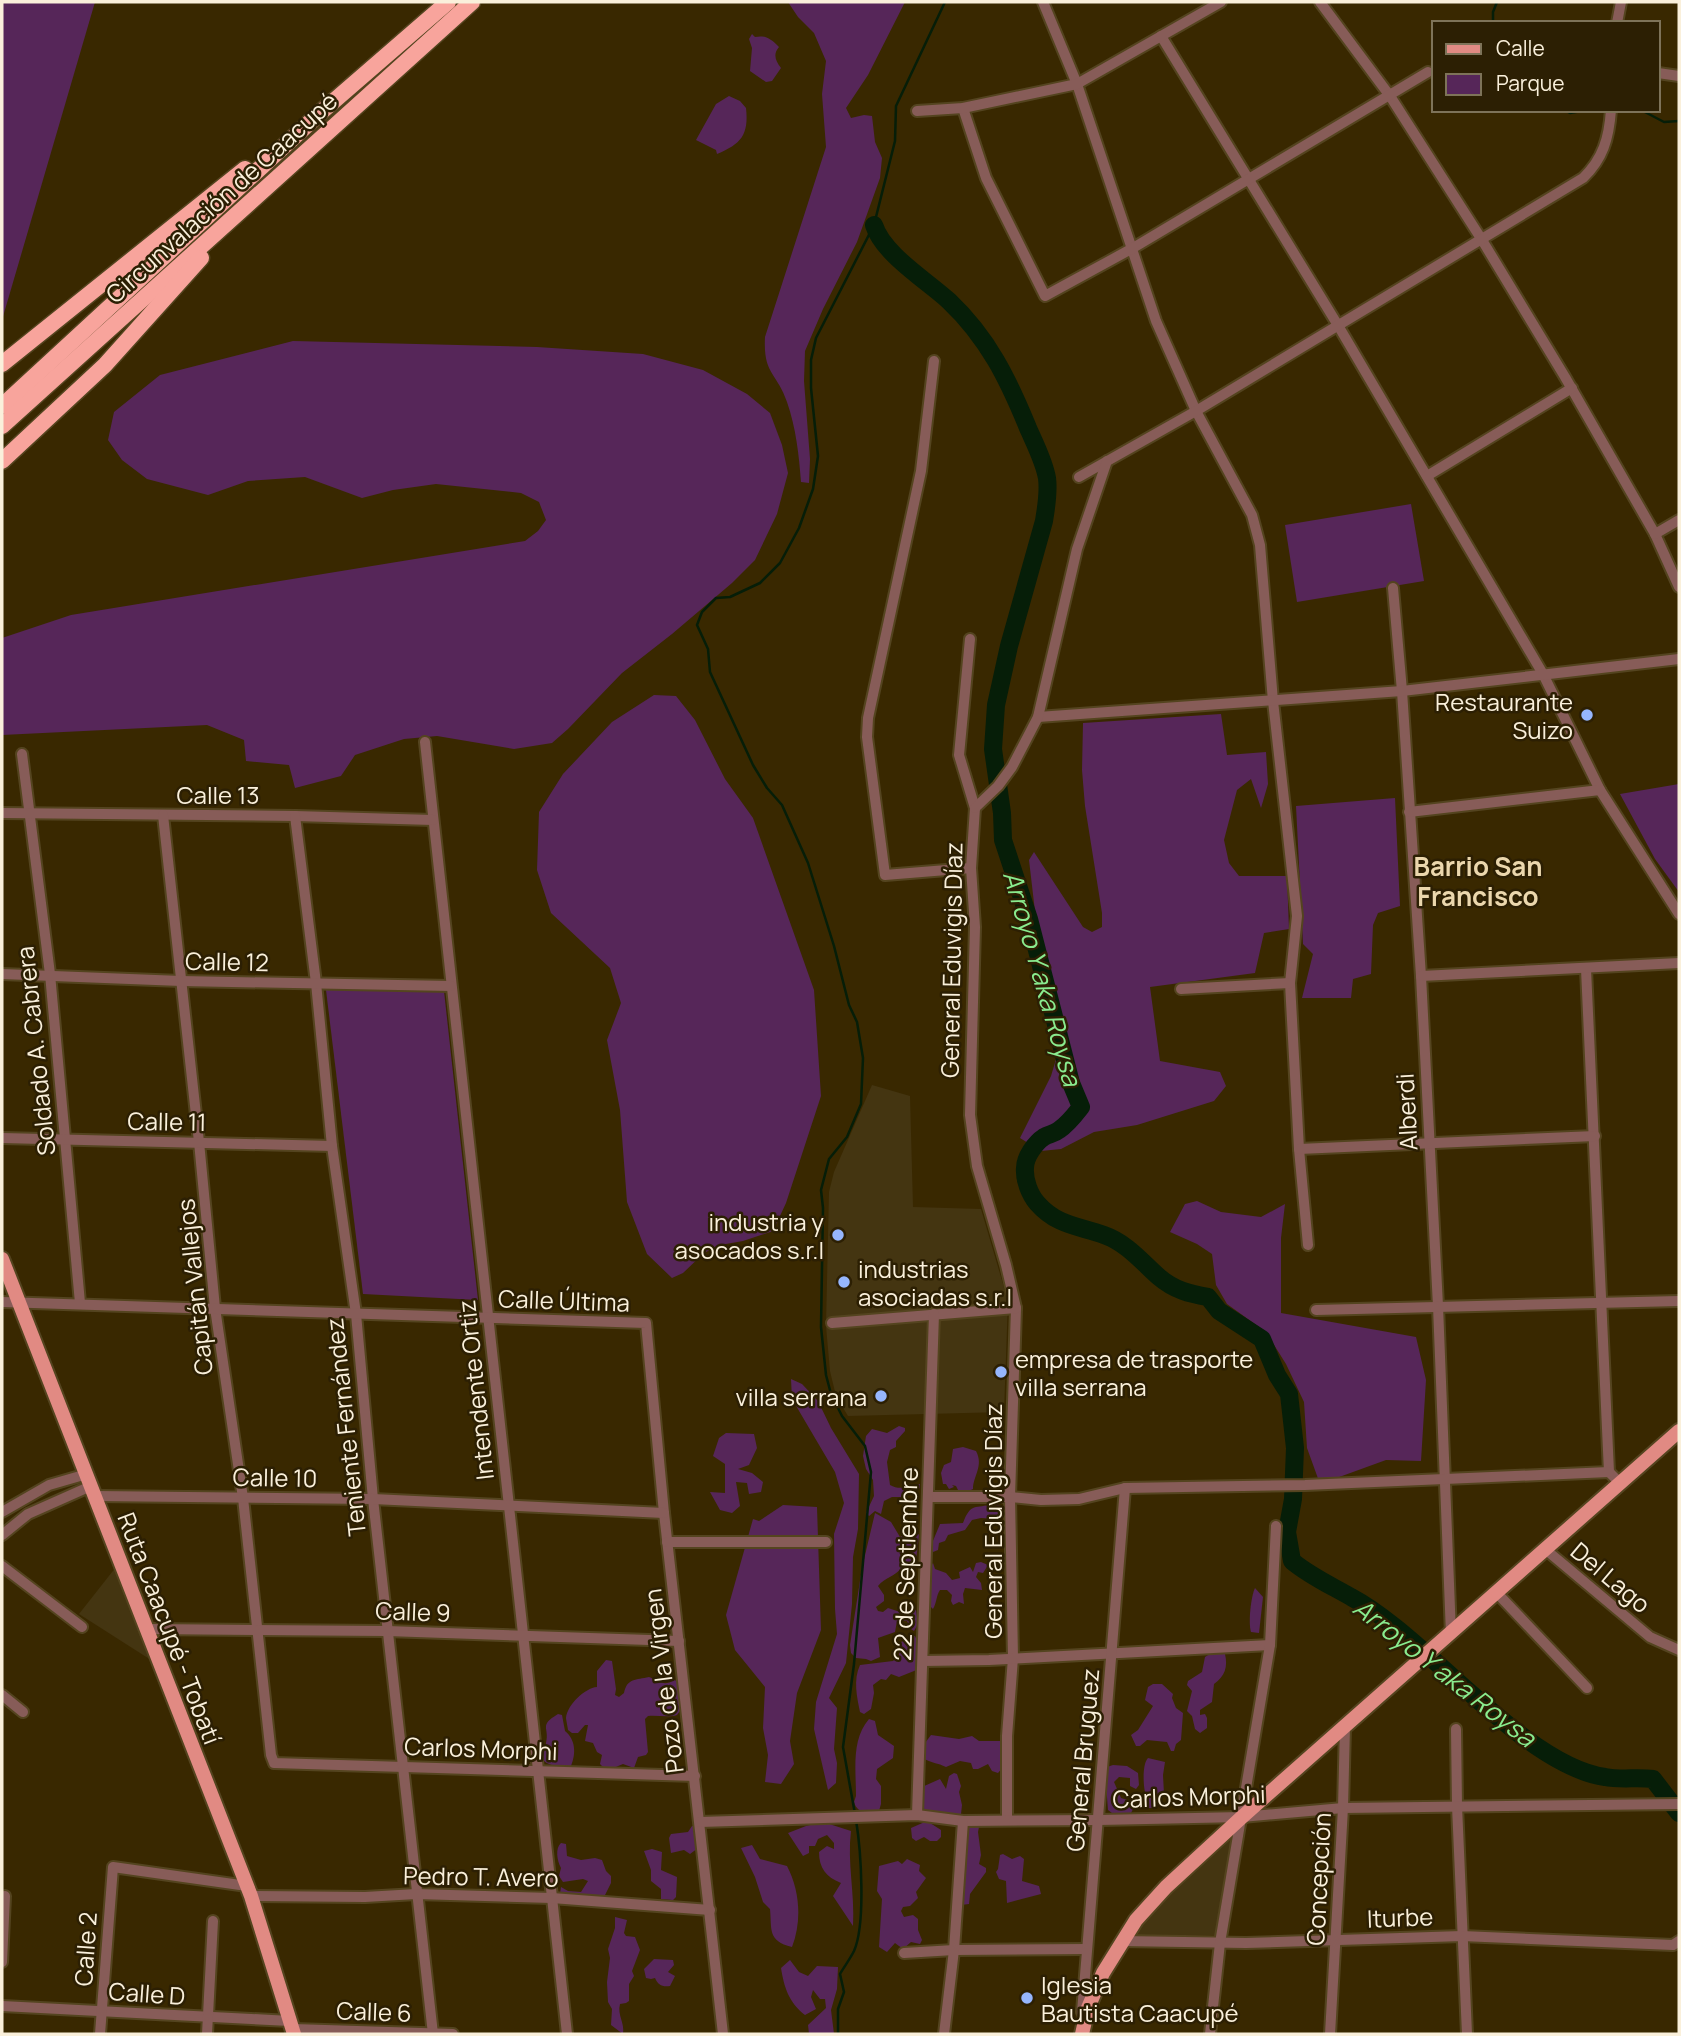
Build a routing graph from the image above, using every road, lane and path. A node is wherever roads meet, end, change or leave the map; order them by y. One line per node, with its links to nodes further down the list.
1 (448, 2): 16 (highway, Circunvalación de Caacupé)
2 (472, 2): 19 (highway, Circunvalación de Caacupé)
3 (1043, 2): 12 (street)
4 (1221, 2): 8 (street)
5 (1320, 2): 13 (street)
6 (1621, 2): 7 (street)
7 (1617, 21)
8 (1161, 36): 12 (street); 18 (street)
9 (1428, 72): 13 (street)
10 (1660, 73): 11 (street)
11 (1679, 75)
12 (1077, 84): 14 (street); 21 (street)
13 (1391, 96): 18 (street); 20 (street)
14 (963, 108): 15 (street); 21 (street)
15 (917, 111)
16 (320, 113): 24 (highway); 26 (highway, Circunvalación de Caacupé)
17 (1610, 116): 20 (street)
18 (1249, 179): 21 (street); 22 (street)
19 (222, 227): 28 (highway, Circunvalación de Caacupé); 29 (highway)
20 (1482, 240): 22 (street); 25 (street)
21 (1133, 248): 27 (street)
22 (1339, 327): 27 (street); 31 (street)
23 (934, 361): 53 (street)
24 (2, 364)
25 (1572, 388): 31 (street); 34 (street)
26 (2, 406)
27 (1196, 411): 30 (street); 41 (street)
28 (2, 426)
29 (2, 461)
30 (1107, 461): 32 (street); 42 (street)
31 (1426, 476): 39 (street)
32 (1079, 477)
33 (1679, 520): 34 (street)
34 (1655, 534): 35 (street)
35 (1679, 587)
36 (1393, 588): 40 (street, Alberdi)
37 (970, 639): 46 (street)
38 (1679, 659): 39 (street)
39 (1543, 674): 40 (street); 45 (street)
40 (1402, 691): 41 (street); 47 (street, Alberdi)
41 (1273, 701): 42 (street); 61 (street)
42 (1038, 717): 46 (street)
43 (425, 742): 52 (street, Intendente Ortiz)
44 (22, 754): 49 (street, Soldado A. Cabrera)
45 (1600, 790): 47 (street); 54 (street)
46 (975, 808): 53 (street, General Eduvigis Díaz)
47 (1409, 812): 59 (street, Alberdi)
48 (2, 813): 49 (street, Calle 13)
49 (29, 814): 50 (street, Calle 13); 58 (street, Soldado A. Cabrera)
50 (163, 815): 51 (street, Calle 13); 60 (street, Capitán Vallejos)
51 (295, 816): 52 (street, Calle 13); 62 (street, Teniente Fernández)
52 (433, 821): 63 (street, Intendente Ortiz)
53 (971, 868): 81 (street, General Eduvigis Díaz)
54 (1679, 914)
55 (1679, 963): 56 (street)
56 (1586, 969): 59 (street); 65 (street)
57 (2, 974): 58 (street, Calle 12)
58 (50, 974): 60 (street, Calle 12); 67 (street, Soldado A. Cabrera)
59 (1421, 976): 69 (street, Alberdi)
60 (181, 981): 62 (street, Calle 12); 68 (street, Capitán Vallejos)
61 (1290, 983): 64 (street); 71 (street)
62 (316, 984): 63 (street, Calle 12); 70 (street, Teniente Fernández)
63 (451, 986): 85 (street, Intendente Ortiz)
64 (1181, 989)
65 (1595, 1136): 69 (street); 78 (street)
66 (2, 1138): 67 (street, Calle 11)
67 (65, 1140): 68 (street, Calle 11); 77 (street, Soldado A. Cabrera)
68 (200, 1142): 70 (street, Calle 11); 80 (street, Capitán Vallejos)
69 (1429, 1144): 71 (street); 79 (street, Alberdi)
70 (332, 1146): 83 (street, Teniente Fernández)
71 (1299, 1149): 72 (street)
72 (1308, 1245)
73 (2, 1259): 76 (main road, Ruta Caacupé - Tobatí)
74 (1679, 1300): 78 (street)
75 (2, 1302): 76 (street, Calle Última)
76 (18, 1302): 77 (street, Calle Última); 91 (main road, Ruta Caacupé - Tobatí)
77 (80, 1303): 80 (street, Calle Última)
78 (1602, 1303): 79 (street); 90 (street)
79 (1438, 1306): 82 (street); 89 (street, Alberdi)
80 (215, 1308): 83 (street, Calle Última); 93 (street, Capitán Vallejos)
81 (1016, 1308): 84 (street); 95 (street, General Eduvigis Díaz)
82 (1316, 1310)
83 (356, 1314): 85 (street, Calle Última); 96 (street, Teniente Fernández)
84 (934, 1314): 86 (street); 94 (street, 22 de Septiembre)
85 (489, 1318): 87 (street, Calle Última); 97 (street, Intendente Ortiz)
86 (832, 1322)
87 (646, 1323): 99 (street, Pozo de la Virgen)
88 (1679, 1431): 90 (main road)
89 (1444, 1478): 90 (street); 92 (street); 111 (street, Alberdi)
90 (1615, 1478): 104 (main road)
91 (91, 1485): 93 (street, Calle 10); 98 (street); 101 (street); 108 (main road, Ruta Caacupé - Tobatí)
92 (1125, 1488): 95 (street); 116 (street, General Bruguez)
93 (243, 1497): 96 (street, Calle 10); 109 (street, Capitán Vallejos)
94 (928, 1497): 95 (street); 118 (street, 22 de Septiembre)
95 (1010, 1497): 117 (street, General Eduvigis Díaz)
96 (373, 1499): 97 (street, Calle 10); 110 (street, Teniente Fernández)
97 (509, 1505): 99 (street, Calle 10); 112 (street, Intendente Ortiz)
98 (2, 1512)
99 (664, 1513): 102 (street, Pozo de la Virgen)
100 (1276, 1526): 114 (street)
101 (2, 1535)
102 (667, 1542): 103 (street); 113 (street, Pozo de la Virgen)
103 (826, 1542)
104 (1545, 1549): 106 (main road); 115 (street, Del Lago)
105 (2, 1566): 107 (street)
106 (1497, 1593): 111 (main road); 119 (street)
107 (82, 1627)
108 (146, 1629): 109 (street, Calle 9); 138 (main road, Ruta Caacupé - Tobatí)
109 (256, 1629): 110 (street, Calle 9); 124 (street, Capitán Vallejos)
110 (387, 1630): 112 (street, Calle 9); 125 (street, Teniente Fernández)
111 (1451, 1634): 122 (main road)
112 (523, 1635): 113 (street, Calle 9); 126 (street, Intendente Ortiz)
113 (679, 1641): 127 (street, Pozo de la Virgen)
114 (1270, 1645): 116 (street); 132 (street)
115 (1679, 1650)
116 (1112, 1652): 117 (street); 134 (street, General Bruguez)
117 (1013, 1658): 118 (street); 133 (street, General Eduvigis Díaz)
118 (923, 1661): 131 (street, 22 de Septiembre)
119 (1587, 1688)
120 (2, 1695): 121 (street)
121 (23, 1712)
122 (1345, 1726): 130 (street, Concepción); 132 (main road)
123 (1456, 1729): 129 (street)
124 (271, 1755): 125 (street, Carlos Morphi)
125 (402, 1767): 126 (street, Carlos Morphi); 139 (street, Teniente Fernández)
126 (538, 1771): 127 (street, Carlos Morphi); 141 (street, Intendente Ortiz)
127 (695, 1776): 136 (street, Pozo de la Virgen)
128 (1679, 1804): 129 (street, Carlos Morphi)
129 (1457, 1806): 130 (street, Carlos Morphi); 144 (street)
130 (1343, 1808): 132 (street, Carlos Morphi); 145 (street, Concepción)
131 (917, 1815): 135 (street, Carlos Morphi); 136 (street, Carlos Morphi)
132 (1242, 1816): 134 (street, Carlos Morphi); 146 (main road); 148 (street)
133 (1007, 1820): 134 (street, Carlos Morphi); 135 (street, Carlos Morphi)
134 (1099, 1820): 149 (street, General Bruguez)
135 (962, 1821): 150 (street)
136 (700, 1822): 142 (street, Pozo de la Virgen)
137 (113, 1867): 138 (street, Pedro T. Avero); 154 (street, Calle 2)
138 (249, 1891): 139 (street, Pedro T. Avero); 156 (main road, Ruta Caacupé - Tobatí)
139 (416, 1894): 141 (street, Pedro T. Avero); 159 (street, Teniente Fernández)
140 (5, 1896): 152 (street)
141 (552, 1898): 142 (street, Pedro T. Avero); 161 (street, Intendente Ortiz)
142 (710, 1910): 162 (street, Pozo de la Virgen)
143 (213, 1921): 155 (street)
144 (1462, 1936): 145 (street, Iturbe); 147 (street, Iturbe); 167 (street)
145 (1337, 1940): 148 (street, Iturbe); 166 (street, Concepción)
146 (1121, 1941): 148 (street, Iturbe); 164 (main road)
147 (1679, 1941)
148 (1220, 1943): 165 (street)
149 (1087, 1949): 150 (street); 164 (street, General Bruguez)
150 (954, 1950): 151 (street); 163 (street)
151 (904, 1953)
152 (2, 1962)
153 (2, 2006): 154 (street, Calle D)
154 (101, 2010): 155 (street, Calle D); 157 (street, Calle 2)
155 (208, 2018): 156 (street, Calle D); 158 (street)
156 (291, 2025): 159 (street, Calle 6)
157 (100, 2034)
158 (207, 2034)
159 (433, 2034): 160 (street, Calle 6)
160 (453, 2034)
161 (567, 2034)
162 (723, 2034)
163 (944, 2034)
164 (1081, 2034)
165 (1210, 2034)
166 (1330, 2034)
167 (1467, 2034)

